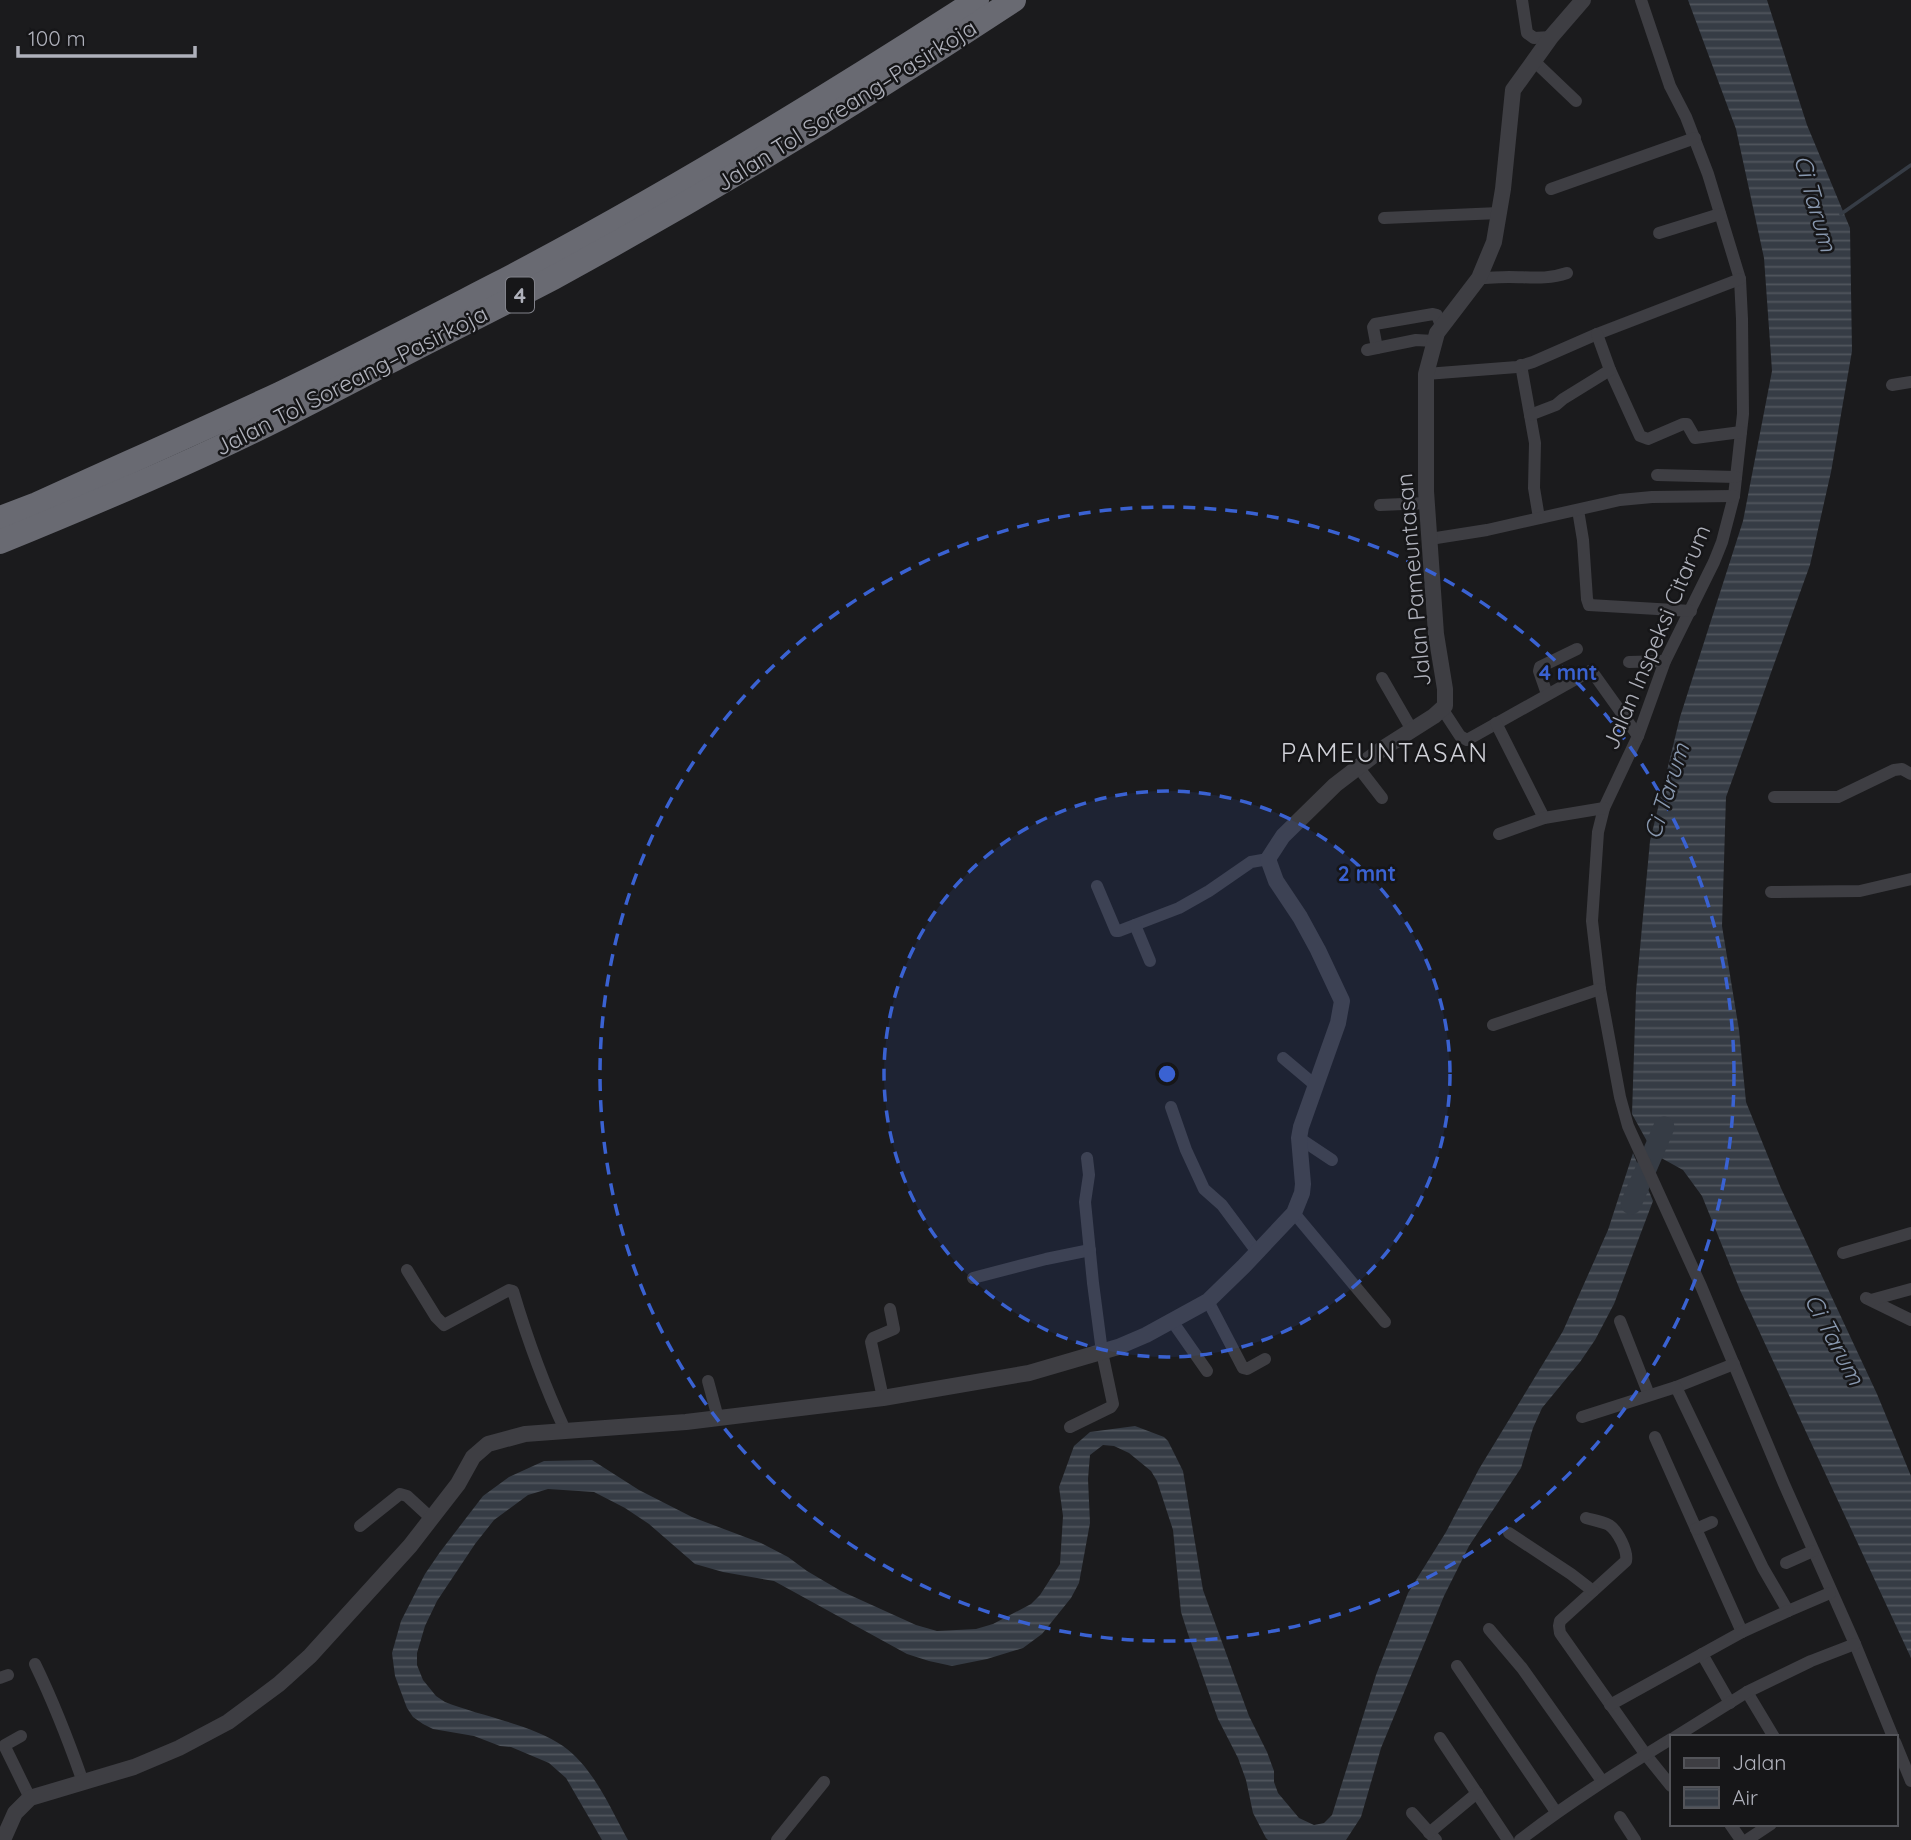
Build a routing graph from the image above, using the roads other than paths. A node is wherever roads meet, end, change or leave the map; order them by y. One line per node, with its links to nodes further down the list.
1 (977, 0): 33 (highway, Jalan Tol Soreang–Pasirkoja / 4)
2 (1014, 0): 36 (highway, Jalan Tol Soreang–Pasirkoja / 4)
3 (1522, 0): 6 (street)
4 (1583, 0): 6 (street, Jalan Pameuntasan)
5 (1641, 0): 9 (street, Jalan Inspeksi Citarum)
6 (1551, 37): 7 (street, Jalan Pameuntasan)
7 (1534, 61): 8 (street); 11 (street, Jalan Pameuntasan)
8 (1576, 101)
9 (1695, 138): 10 (street); 12 (street, Jalan Inspeksi Citarum)
10 (1550, 189)
11 (1499, 213): 13 (street); 16 (street, Jalan Pameuntasan)
12 (1720, 214): 14 (street); 17 (street, Jalan Inspeksi Citarum)
13 (1384, 218)
14 (1659, 233)
15 (1567, 273): 16 (street)
16 (1479, 278): 18 (street, Jalan Pameuntasan)
17 (1740, 279): 19 (street); 26 (street, Jalan Inspeksi Citarum)
18 (1438, 333): 18 (street); 22 (street, Jalan Pameuntasan)
19 (1597, 334): 20 (street); 21 (street)
20 (1521, 365): 22 (street); 25 (street)
21 (1610, 370): 25 (street); 26 (street)
22 (1426, 374): 30 (street, Jalan Pameuntasan)
23 (1911, 382): 24 (street)
24 (1892, 385)
25 (1530, 415): 34 (street)
26 (1741, 432): 28 (street, Jalan Inspeksi Citarum)
27 (1657, 475): 28 (street)
28 (1736, 477): 29 (street, Jalan Inspeksi Citarum)
29 (1734, 496): 32 (street); 37 (street, Jalan Inspeksi Citarum)
30 (1427, 503): 31 (street); 35 (street, Jalan Pameuntasan)
31 (1380, 505)
32 (1578, 510): 34 (street); 37 (street)
33 (0, 518)
34 (1539, 518): 35 (street)
35 (1430, 539): 43 (street, Jalan Pameuntasan)
36 (0, 542)
37 (1690, 611): 39 (street, Jalan Inspeksi Citarum)
38 (1577, 649): 42 (street)
39 (1665, 661): 40 (street); 46 (street, Jalan Inspeksi Citarum)
40 (1629, 662)
41 (1382, 678): 45 (street)
42 (1546, 694): 44 (street); 46 (street)
43 (1443, 709): 44 (street); 45 (street, Jalan Pameuntasan)
44 (1496, 723): 52 (street)
45 (1412, 730): 47 (street, Jalan Pameuntasan)
46 (1638, 736): 51 (street, Jalan Inspeksi Citarum)
47 (1358, 767): 50 (street); 54 (street, Jalan Pameuntasan)
48 (1911, 774): 49 (street)
49 (1773, 797)
50 (1382, 798)
51 (1604, 808): 52 (street); 60 (street, Jalan Inspeksi Citarum)
52 (1544, 818): 53 (street)
53 (1499, 834)
54 (1268, 859): 58 (street); 63 (street)
55 (1911, 879): 57 (street)
56 (1097, 886): 58 (street)
57 (1771, 892)
58 (1135, 925): 59 (street)
59 (1150, 961)
60 (1600, 989): 61 (street); 84 (street, Jalan Inspeksi Citarum)
61 (1493, 1025)
62 (1283, 1058): 63 (street)
63 (1315, 1085): 65 (street)
64 (1171, 1107): 71 (street)
65 (1299, 1138): 67 (street); 68 (street)
66 (1087, 1158): 70 (street)
67 (1332, 1160)
68 (1294, 1213): 71 (street); 81 (street)
69 (1911, 1233): 72 (street)
70 (1090, 1250): 74 (street); 82 (street)
71 (1257, 1252): 76 (street)
72 (1843, 1253)
73 (407, 1270): 93 (street)
74 (972, 1278)
75 (1911, 1289): 78 (street)
76 (1208, 1301): 79 (street); 83 (street)
77 (890, 1310): 89 (street)
78 (1911, 1320)
79 (1172, 1321): 82 (street); 85 (street)
80 (1620, 1321): 88 (street)
81 (1385, 1322)
82 (1102, 1352): 89 (street); 92 (street)
83 (1265, 1359)
84 (1734, 1364): 87 (street); 101 (street, Jalan Inspeksi Citarum)
85 (1207, 1371)
86 (708, 1381): 90 (street)
87 (1676, 1387): 88 (street); 105 (street)
88 (1649, 1395): 91 (street)
89 (883, 1398): 90 (street)
90 (719, 1418): 93 (street)
91 (1583, 1418)
92 (1070, 1427)
93 (565, 1430): 96 (street)
94 (1655, 1437): 99 (street)
95 (1586, 1518): 103 (street)
96 (432, 1519): 98 (street); 125 (street)
97 (1712, 1522): 99 (street)
98 (360, 1527)
99 (1696, 1529): 107 (street)
100 (1509, 1533): 103 (street)
101 (1813, 1551): 102 (street); 104 (street, Jalan Inspeksi Citarum)
102 (1786, 1563)
103 (1593, 1591): 114 (street)
104 (1830, 1593): 105 (street); 108 (street, Jalan Inspeksi Citarum)
105 (1788, 1611): 107 (street)
106 (1489, 1629): 123 (street)
107 (1742, 1632): 109 (street)
108 (1855, 1644): 112 (street); 117 (street, Jalan Inspeksi Citarum)
109 (1702, 1654): 113 (street); 114 (street)
110 (35, 1664): 125 (street)
111 (1457, 1666): 130 (street)
112 (1747, 1692): 113 (street); 116 (street)
113 (1730, 1703): 115 (street)
114 (1610, 1705): 122 (street)
115 (1678, 1735)
116 (1773, 1735)
117 (1892, 1735)
118 (21, 1736): 129 (street)
119 (1440, 1738): 128 (street)
120 (1670, 1740): 122 (street)
121 (1897, 1747): 124 (street)
122 (1646, 1755): 123 (street); 127 (street)
123 (1602, 1781): 130 (street)
124 (1911, 1781)
125 (83, 1782): 129 (street)
126 (824, 1782): 136 (street)
127 (1670, 1785)
128 (1477, 1793): 134 (street); 137 (street)
129 (30, 1798): 135 (street)
130 (1556, 1812): 138 (street)
131 (1412, 1813): 134 (street)
132 (1620, 1817): 139 (street)
133 (1768, 1826): 140 (street)
134 (1432, 1836)
135 (3, 1840)
136 (777, 1840)
137 (1508, 1840)
138 (1520, 1840)
139 (1635, 1840)
140 (1747, 1840)

